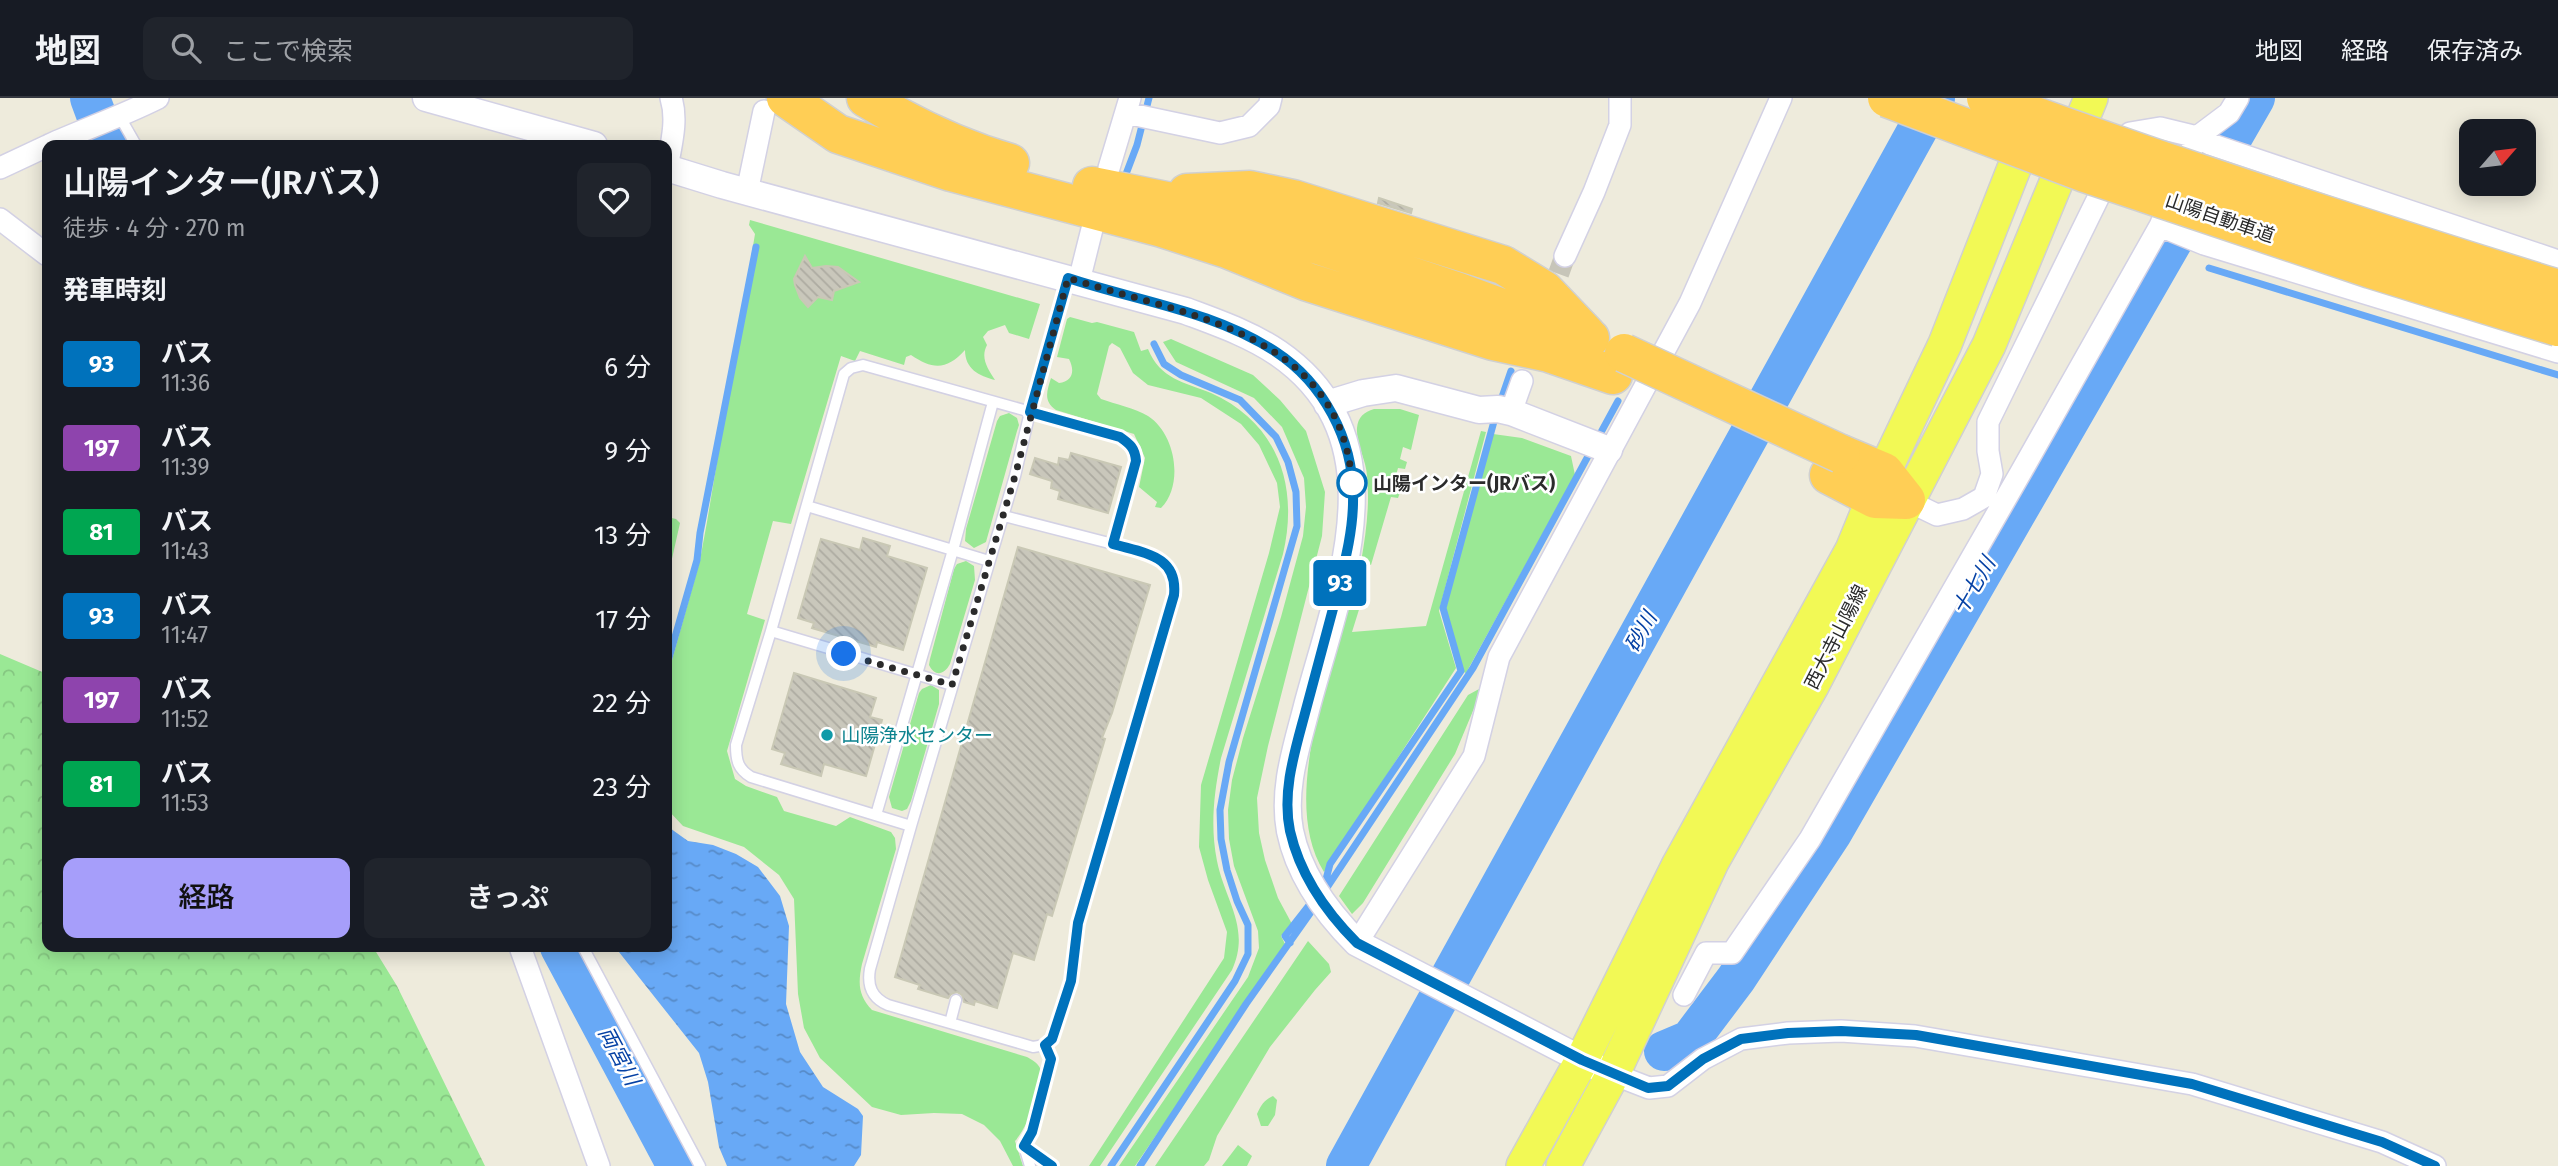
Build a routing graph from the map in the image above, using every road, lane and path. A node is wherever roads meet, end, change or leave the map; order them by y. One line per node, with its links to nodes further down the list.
1 (158, 98): 16 (street)
2 (426, 98): 20 (street)
3 (671, 98): 22 (street)
4 (828, 98): 17 (highway)
5 (866, 98): 17 (highway)
6 (1271, 98): 15 (street)
7 (1620, 98): 33 (street)
8 (1781, 98): 45 (street)
9 (1887, 98): 37 (highway, 山陽自動車道, bridge)
10 (1986, 98): 36 (highway, 山陽自動車道, bridge)
11 (2041, 98): 46 (main road, 西大寺山陽線)
12 (2091, 98): 46 (main road, 西大寺山陽線)
13 (2238, 98): 21 (street)
14 (775, 104): 17 (highway); 27 (street)
15 (1128, 106): 25 (street)
16 (120, 117): 18 (street); 19 (lane)
17 (891, 122): 28 (highway); 39 (highway)
18 (61, 140)
19 (133, 140)
20 (578, 140)
21 (2204, 140): 30 (street); 34 (street); 46 (street)
22 (672, 143)
23 (42, 149): 24 (street)
24 (0, 168)
25 (1109, 168)
26 (672, 170): 27 (street)
27 (747, 192): 35 (street)
28 (1143, 195): 39 (highway); 39 (highway)
29 (0, 219): 32 (street)
30 (2160, 226): 38 (street); 60 (street)
31 (1092, 229): 35 (street)
32 (42, 251)
33 (1565, 256)
34 (2558, 261)
35 (1074, 279): 42 (street); 43 (lane)
36 (2558, 289)
37 (2558, 327)
38 (2558, 352)
39 (1609, 355): 46 (highway)
40 (1522, 381): 44 (street)
41 (993, 402): 43 (lane); 47 (lane); 50 (lane)
42 (1327, 404): 44 (street); 57 (street)
43 (1030, 412): 48 (lane); 49 (lane)
44 (1511, 412): 45 (street)
45 (1609, 450): 57 (street)
46 (1889, 490): 64 (main road, 西大寺山陽線); 65 (main road, 西大寺山陽線)
47 (807, 506): 50 (lane); 52 (lane)
48 (1004, 516): 49 (lane); 51 (lane)
49 (1113, 544): 63 (lane)
50 (953, 550): 51 (lane); 53 (lane)
51 (989, 561): 54 (lane)
52 (771, 631): 53 (lane); 55 (lane)
53 (917, 676): 54 (lane); 55 (lane)
54 (952, 685): 56 (lane)
55 (876, 815): 56 (lane)
56 (911, 826): 62 (lane)
57 (1366, 949): 64 (street)
58 (522, 952): 67 (street)
59 (586, 952): 68 (lane)
60 (1684, 995)
61 (956, 1000): 62 (lane)
62 (950, 1023): 63 (lane)
63 (1045, 1045): 66 (lane)
64 (1582, 1060): 65 (street); 71 (main road, 西大寺山陽線)
65 (1613, 1074): 72 (main road, 西大寺山陽線); 73 (street)
66 (1024, 1146): 69 (lane); 70 (lane)
67 (599, 1166)
68 (700, 1166)
69 (1030, 1166)
70 (1052, 1166)
71 (1523, 1166)
72 (1563, 1166)
73 (2435, 1166)

